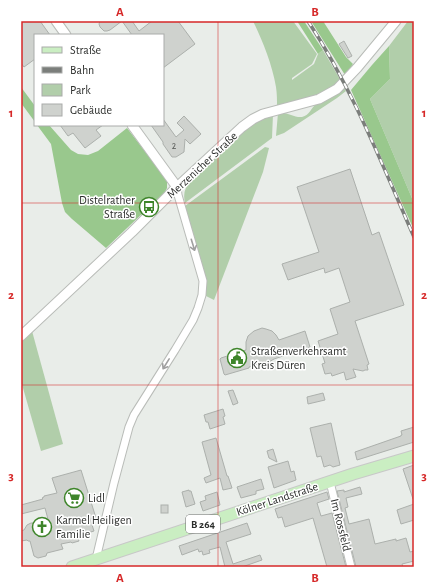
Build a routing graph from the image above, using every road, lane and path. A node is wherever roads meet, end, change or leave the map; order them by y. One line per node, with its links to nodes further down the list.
1 (56, 21): 3 (street)
2 (396, 21): 5 (street, Merzenicher Straße)
3 (65, 34)
4 (133, 126): 5 (street)
5 (177, 187): 6 (street, Merzenicher Straße); 9 (street, one-way to 9)
6 (21, 336)
7 (414, 456): 8 (main road, Kölner Landstraße / B 264)
8 (330, 482): 9 (main road, Kölner Landstraße / B 264); 11 (street, Im Rossfeld)
9 (96, 559): 10 (main road, Kölner Landstraße / B 264)
10 (72, 567)
11 (351, 567)

